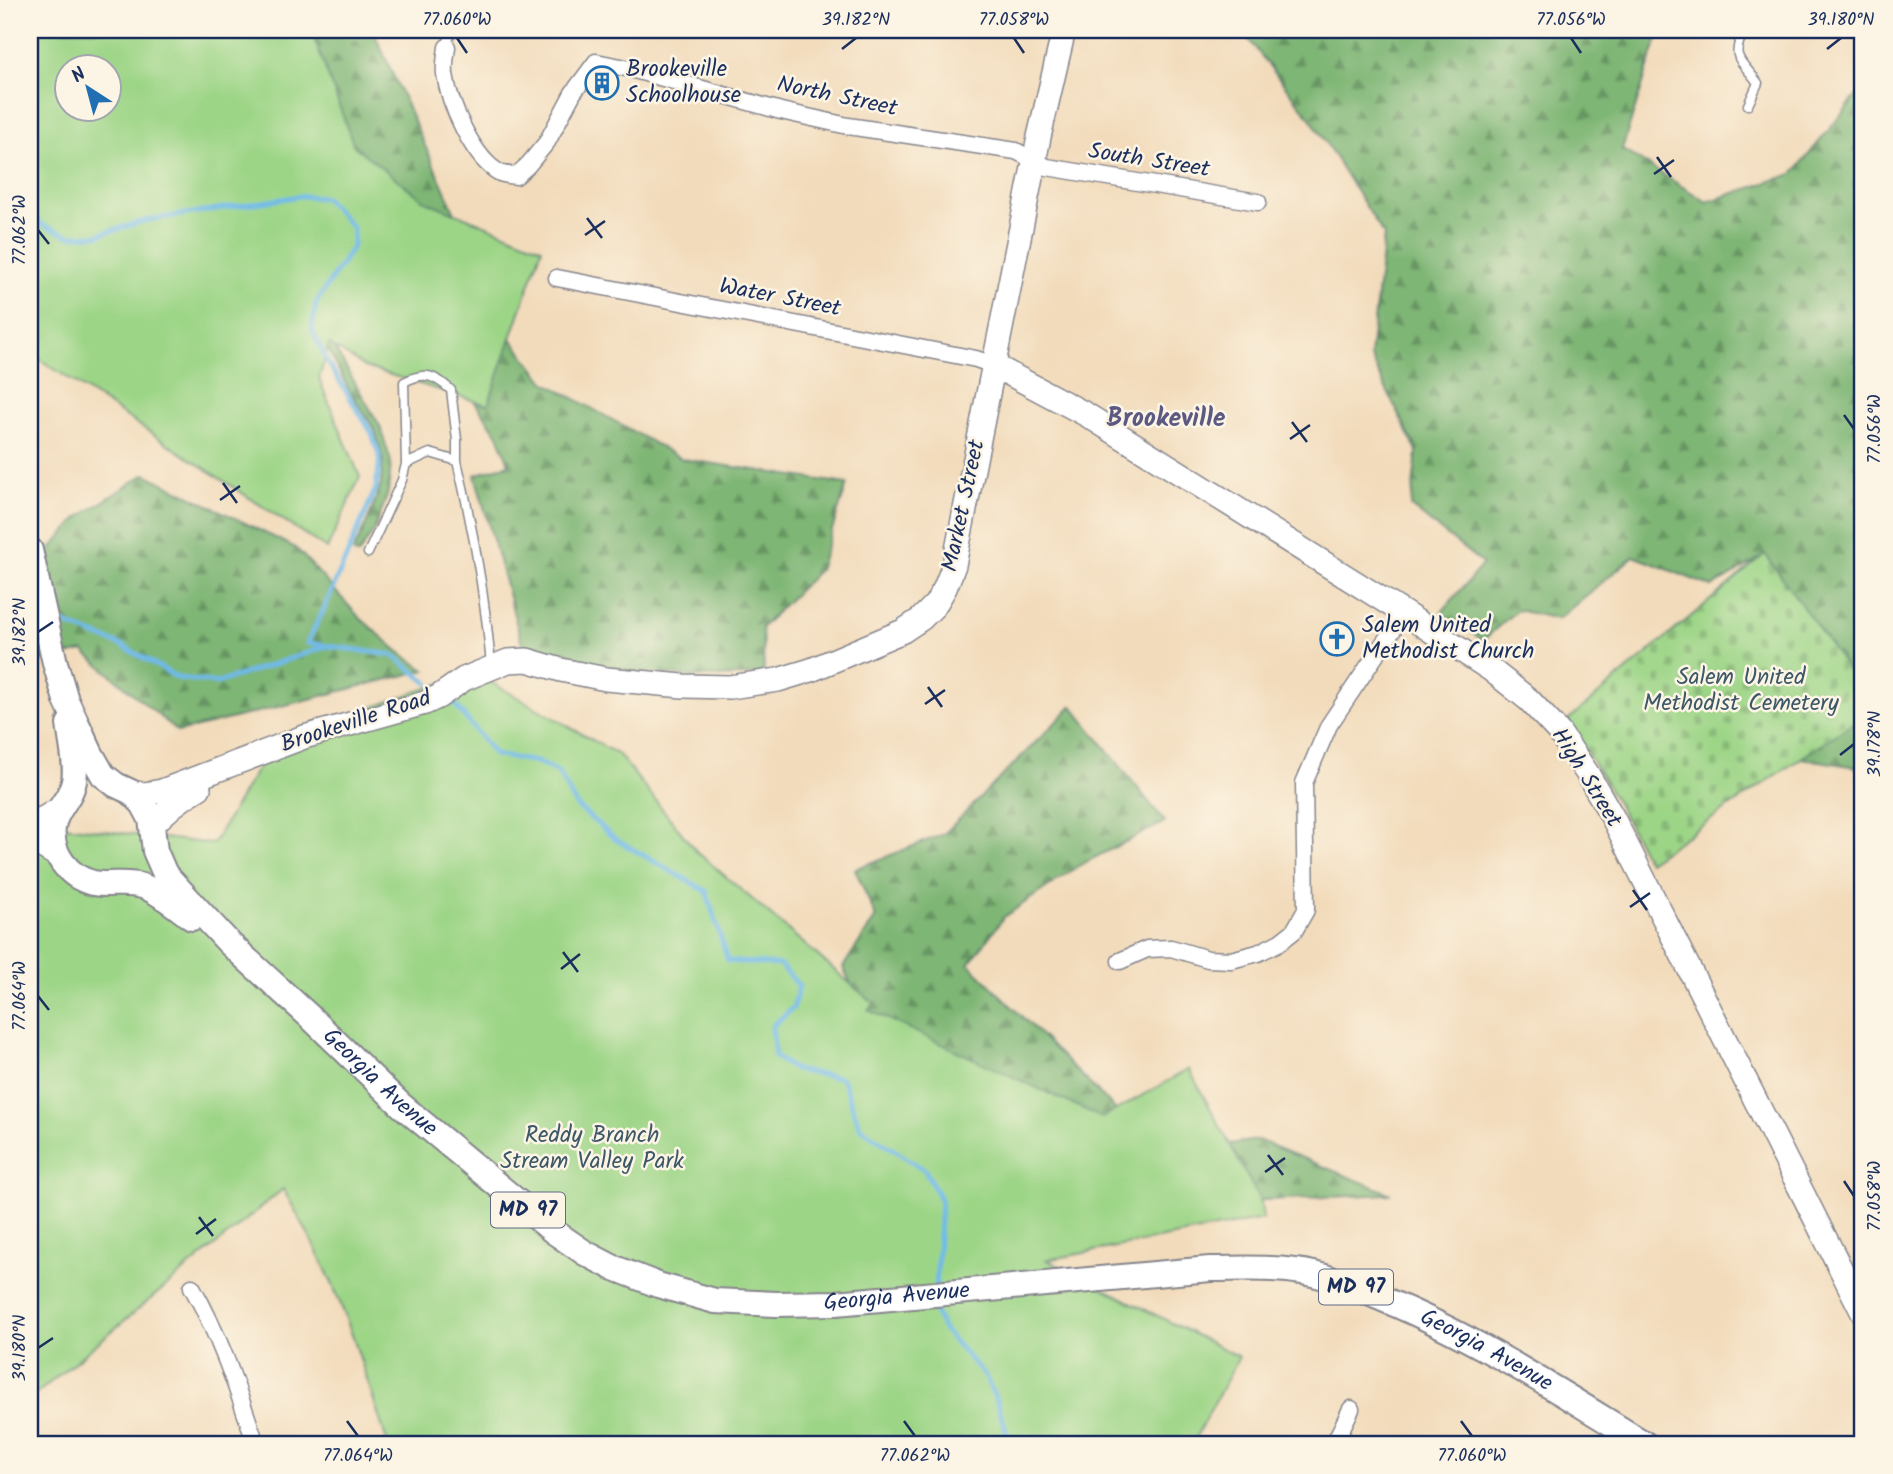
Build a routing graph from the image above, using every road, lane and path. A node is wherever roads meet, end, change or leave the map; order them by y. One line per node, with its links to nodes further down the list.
1 (451, 30): 4 (lane)
2 (1064, 30): 6 (main road, Market Street)
3 (1745, 30): 5 (lane)
4 (447, 47): 6 (street, North Street)
5 (1748, 105)
6 (1034, 161): 7 (street, South Street); 9 (main road, Market Street)
7 (1258, 202)
8 (557, 278): 9 (street, Water Street)
9 (993, 365): 14 (main road, High Street); 15 (main road, Market Street)
10 (457, 461): 11 (lane); 11 (lane); 15 (lane)
11 (406, 464): 13 (lane)
12 (30, 550): 16 (main road, Georgia Avenue / MD 97)
13 (368, 553)
14 (1404, 612): 26 (street); 28 (main road, High Street)
15 (492, 667): 17 (main road, Brookeville Road)
16 (66, 700): 18 (main road, Georgia Avenue / MD 97); 19 (main road, Georgia Avenue / MD 97)
17 (256, 755): 18 (main road, Brookeville Road); 21 (main road, Brookeville Road)
18 (123, 789): 19 (main road); 21 (main road, Georgia Avenue / MD 97)
19 (63, 804): 20 (main road); 23 (main road, Georgia Avenue / MD 97)
20 (30, 822)
21 (152, 831): 24 (main road); 25 (main road, Georgia Avenue / MD 97)
22 (30, 839): 23 (main road)
23 (58, 856): 24 (main road, Georgia Avenue / MD 97)
24 (112, 883): 25 (main road, Georgia Avenue / MD 97)
25 (230, 944): 32 (main road, Georgia Avenue / MD 97)
26 (1120, 961)
27 (192, 1287): 30 (street)
28 (1863, 1313)
29 (1351, 1409): 31 (street)
30 (256, 1444)
31 (1334, 1444)
32 (1645, 1444)

